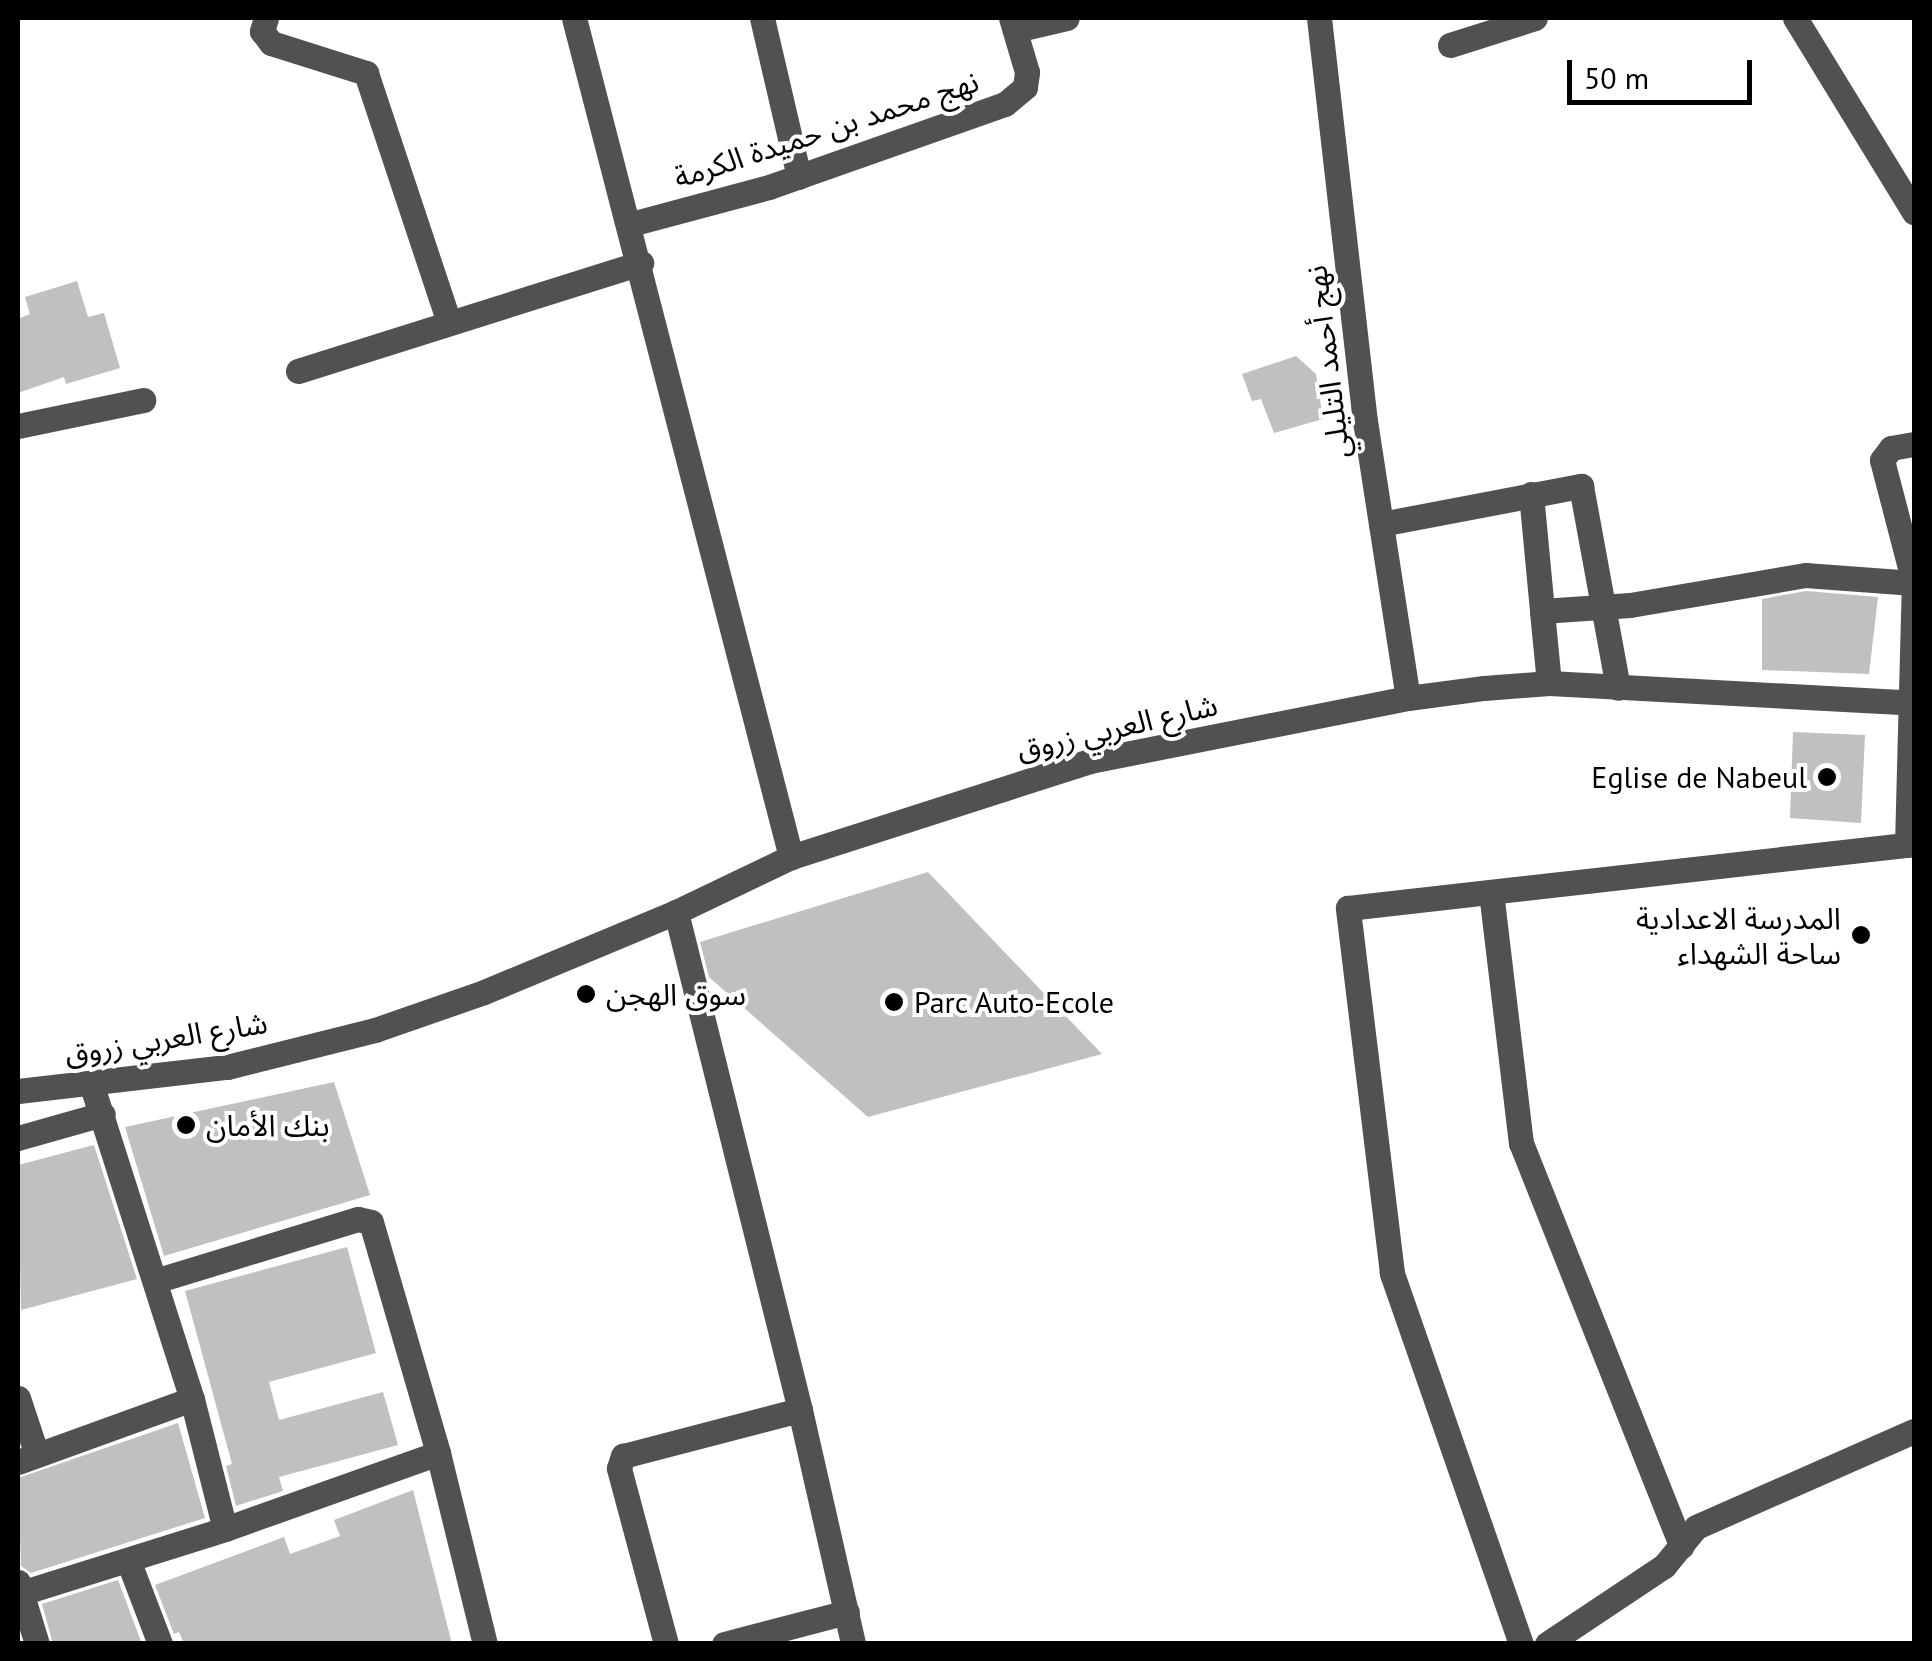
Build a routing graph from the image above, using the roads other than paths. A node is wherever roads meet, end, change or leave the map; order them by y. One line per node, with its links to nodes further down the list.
1 (266, 18): 14 (street)
2 (574, 18): 12 (street)
3 (762, 18): 10 (street)
4 (1067, 18): 8 (street)
5 (1319, 18): 20 (street, نهج أحمد التليلي)
6 (1536, 18): 9 (street)
7 (1796, 18): 11 (street)
8 (1013, 24): 10 (street, نهج محمد بن حميدة الكرمة)
9 (1450, 45)
10 (799, 177): 12 (street, نهج محمد بن حميدة الكرمة)
11 (1914, 212)
12 (630, 224): 13 (street)
13 (641, 264): 14 (street); 29 (street)
14 (449, 323): 15 (street)
15 (298, 371)
16 (143, 400): 17 (street)
17 (18, 426)
18 (1914, 444): 21 (street)
19 (1531, 494): 20 (street); 22 (street); 23 (street)
20 (1381, 524): 26 (street, نهج أحمد التليلي)
21 (1914, 583): 22 (street); 27 (street)
22 (1603, 606): 23 (street); 25 (street)
23 (1542, 611): 24 (street)
24 (1549, 683): 25 (street, شارع العربي زروق); 26 (street, شارع العربي زروق)
25 (1618, 688): 27 (street, شارع العربي زروق)
26 (1408, 698): 29 (street, شارع العربي زروق)
27 (1913, 703): 28 (street)
28 (1911, 844): 30 (street)
29 (791, 857): 31 (street, شارع العربي زروق)
30 (1491, 892): 44 (street); 54 (street)
31 (676, 912): 32 (street, شارع العربي زروق); 39 (street)
32 (91, 1083): 33 (street, شارع العربي زروق); 34 (street)
33 (18, 1092)
34 (103, 1114): 35 (street); 36 (street)
35 (18, 1138)
36 (156, 1281): 38 (street); 41 (street)
37 (18, 1398): 42 (street)
38 (192, 1399): 42 (street); 43 (street)
39 (800, 1410): 47 (street); 51 (street)
40 (1914, 1431): 44 (street)
41 (438, 1453): 43 (street); 50 (street)
42 (27, 1458)
43 (225, 1529): 45 (street)
44 (1681, 1546): 55 (street)
45 (128, 1560): 46 (street); 49 (street)
46 (19, 1590): 48 (street)
47 (847, 1612): 52 (street); 53 (street)
48 (36, 1644)
49 (160, 1644)
50 (485, 1644)
51 (666, 1644)
52 (724, 1644)
53 (853, 1644)
54 (1521, 1644)
55 (1547, 1644)

